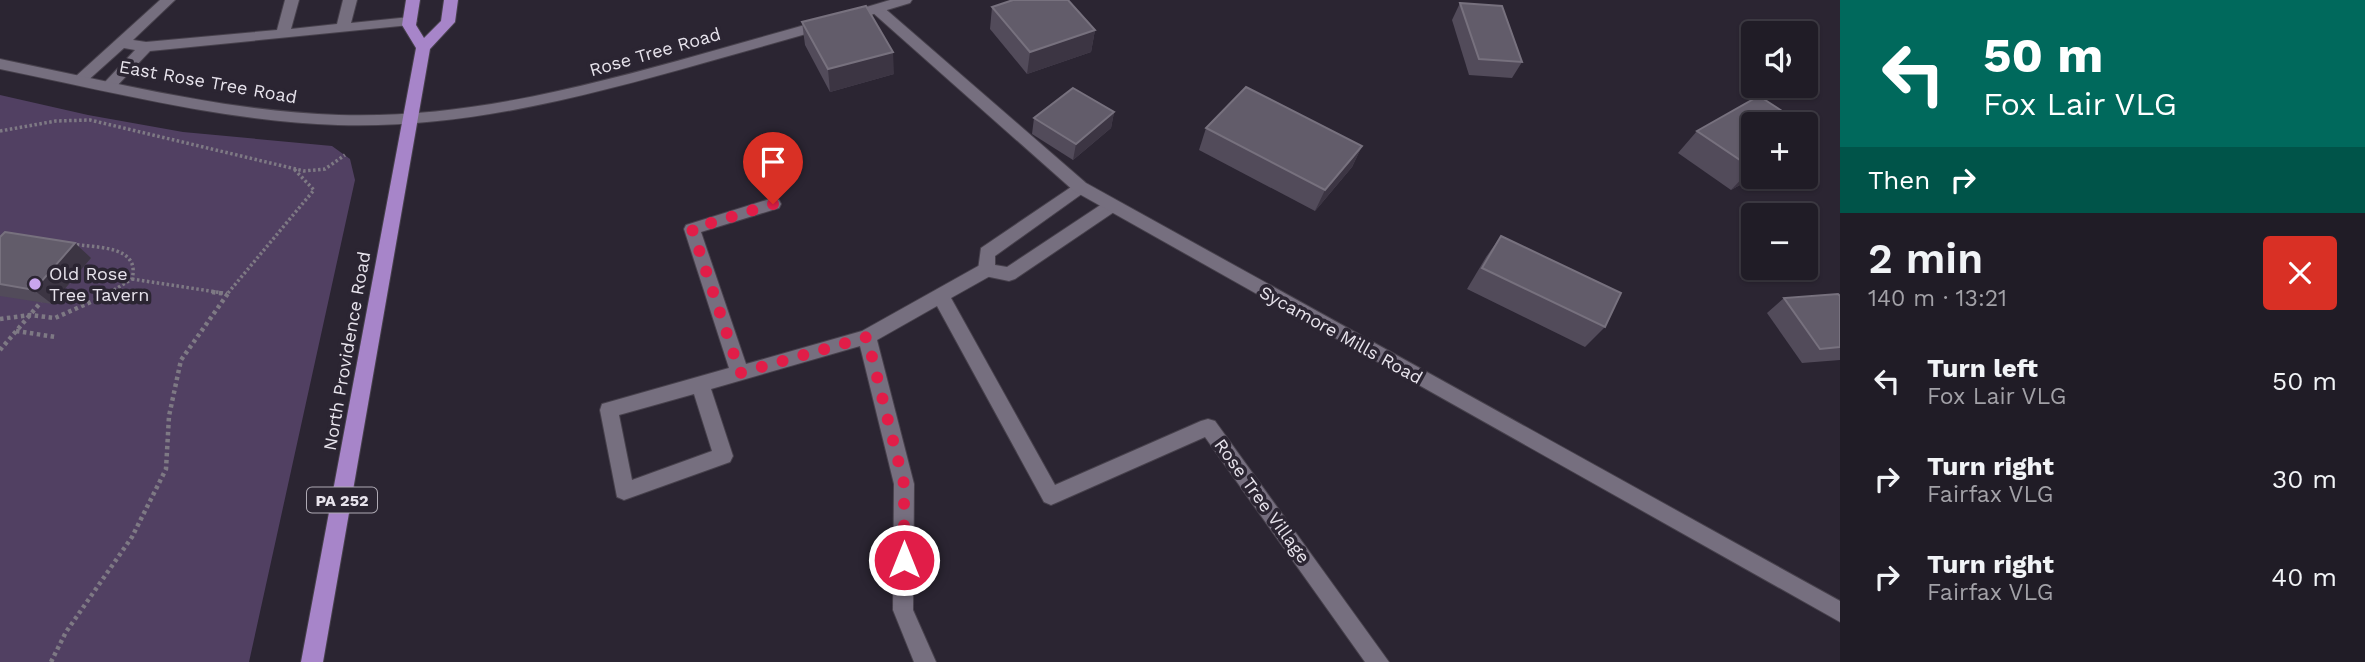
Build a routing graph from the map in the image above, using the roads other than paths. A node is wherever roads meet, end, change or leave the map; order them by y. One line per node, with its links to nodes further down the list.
1 (168, 0): 12 (street)
2 (413, 0): 9 (main road)
3 (451, 0): 14 (main road)
4 (905, 0): 7 (street, Rose Tree Road)
5 (345, 5): 10 (street)
6 (290, 6): 8 (street); 11 (street)
7 (877, 9): 18 (street, Rose Tree Road); 19 (street, Sycamore Mills Road)
8 (306, 10)
9 (410, 21): 10 (street); 14 (main road)
10 (343, 27): 11 (street)
11 (282, 34): 13 (street)
12 (124, 43): 13 (street); 16 (street)
13 (146, 47): 17 (street)
14 (423, 48): 18 (main road, North Providence Road / PA 252)
15 (0, 64): 16 (street, East Rose Tree Road)
16 (80, 80): 17 (street, East Rose Tree Road)
17 (109, 86): 18 (street, East Rose Tree Road)
18 (411, 118): 28 (main road, North Providence Road / PA 252)
19 (1080, 187): 21 (street, Sycamore Mills Road); 22 (street)
20 (773, 204): 25 (street)
21 (1111, 206): 22 (street); 27 (street, Sycamore Mills Road)
22 (986, 270): 23 (street)
23 (940, 295): 24 (street); 30 (street, Rose Tree Village)
24 (867, 337): 25 (street); 29 (street)
25 (740, 373): 26 (street)
26 (700, 384): 26 (street)
27 (1840, 612)
28 (312, 662)
29 (925, 662)
30 (1378, 662)

